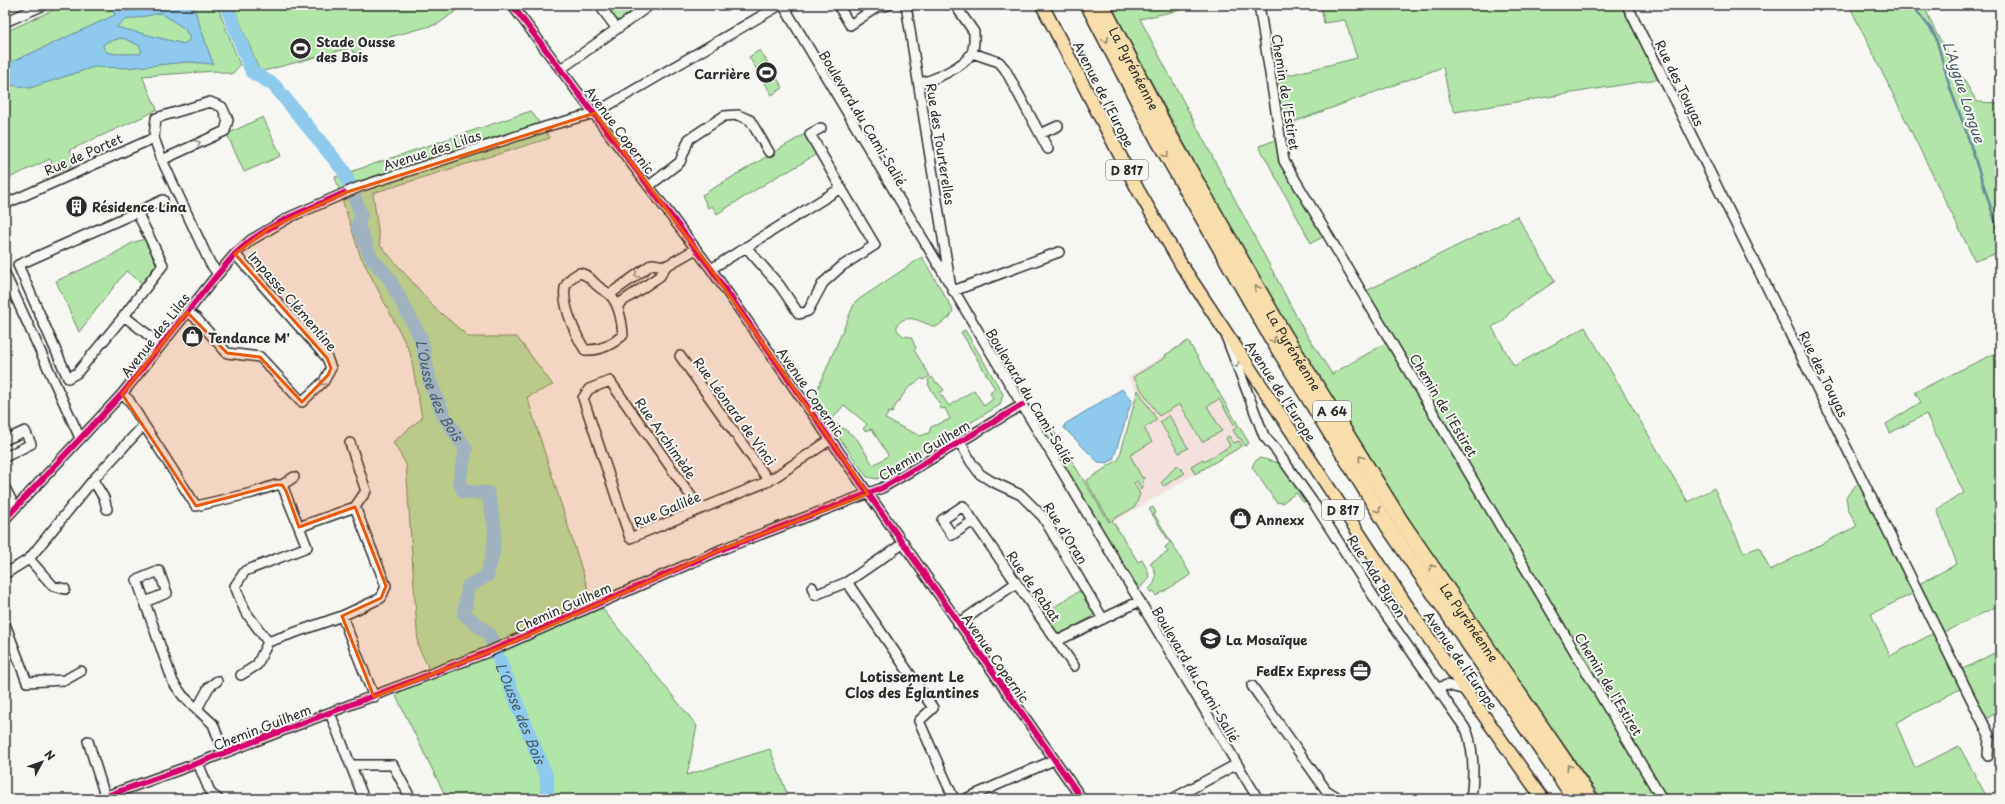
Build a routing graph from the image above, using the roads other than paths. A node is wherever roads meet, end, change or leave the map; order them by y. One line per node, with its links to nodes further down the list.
1 (44, 5): 16 (street)
2 (512, 5): 19 (street, Avenue Copernic)
3 (599, 5): 17 (street)
4 (780, 5): 21 (street, Avenue des Lilas)
5 (783, 5): 42 (street, Boulevard du Cami-Salié)
6 (838, 5): 7 (street)
7 (889, 5)
8 (906, 5): 20 (street, Rue des Tourterelles)
9 (954, 5): 18 (street)
10 (1042, 5): 47 (main road, Avenue de l'Europe / D 817)
11 (1088, 5): 121 (highway, La Pyrénéenne / A 64, one-way to 121)
12 (1102, 5): 122 (highway, La Pyrénéenne / A 64, one-way to 12)
13 (1259, 5): 123 (street, Chemin de l'Estiret)
14 (1627, 5): 102 (street, Rue des Touyas)
15 (645, 6): 17 (street)
16 (5, 22)
17 (617, 29): 19 (street)
18 (972, 53): 20 (street); 24 (street)
19 (561, 70): 21 (street, Avenue Copernic)
20 (919, 83): 42 (street, Rue des Tourterelles)
21 (595, 113): 29 (street, Avenue Copernic); 37 (street, Avenue des Lilas)
22 (1058, 126): 24 (street)
23 (821, 128): 30 (street)
24 (1040, 134): 26 (street)
25 (154, 138): 28 (street); 28 (street, one-way to 25); 32 (street, Rue de Portet)
26 (1048, 149)
27 (769, 152): 29 (street)
28 (162, 160): 41 (street)
29 (649, 186): 35 (street, Avenue Copernic)
30 (841, 188): 34 (street); 34 (street)
31 (163, 200): 33 (street)
32 (5, 204)
33 (137, 212): 46 (street); 50 (street)
34 (746, 247): 39 (street)
35 (696, 249): 38 (street); 39 (street, Avenue Copernic)
36 (1059, 252): 42 (street)
37 (236, 254): 41 (street, Avenue des Lilas); 45 (street, Impasse Clémentine, one-way to 45)
38 (666, 266): 43 (street, one-way to 43); 44 (street)
39 (711, 269): 58 (street, Avenue Copernic)
40 (5, 274): 52 (street)
41 (218, 274): 45 (street, Avenue des Lilas)
42 (952, 289): 54 (street, Boulevard du Cami-Salié)
43 (610, 294): 44 (street); 44 (street)
44 (618, 305)
45 (187, 312): 48 (street, Avenue des Lilas)
46 (124, 316): 48 (street); 50 (street)
47 (1223, 328): 95 (street, Rue Ada Byron, one-way to 95); 96 (main road, Avenue de l'Europe / D 817)
48 (161, 345): 53 (street, Avenue des Lilas)
49 (680, 356): 64 (street, Rue Léonard de Vinci)
50 (68, 378): 52 (street)
51 (610, 381): 71 (street, Rue Archimède); 71 (street, Rue Galilée)
52 (55, 384): 56 (street)
53 (122, 394): 55 (street); 56 (street, Avenue des Lilas)
54 (1022, 405): 59 (street, Chemin Guilhem); 82 (street, Boulevard du Cami-Salié)
55 (144, 425): 63 (street); 65 (street)
56 (80, 438): 68 (street, Avenue des Lilas)
57 (5, 440): 61 (street)
58 (830, 440): 64 (street, Rue Galilée); 67 (street, Avenue Copernic)
59 (960, 442): 67 (street, Chemin Guilhem); 85 (street, Rue d'Oran)
60 (350, 443): 69 (street)
61 (5, 457)
62 (294, 477): 65 (street)
63 (93, 480): 70 (street); 76 (street)
64 (769, 480): 71 (street, Rue Galilée)
65 (282, 485): 74 (street)
66 (5, 488): 68 (street)
67 (868, 494): 75 (street, Avenue Copernic); 97 (street, Chemin Guilhem)
68 (15, 507): 72 (street, Avenue des Lilas)
69 (355, 507): 74 (street); 84 (street)
70 (107, 509)
71 (700, 509)
72 (5, 519)
73 (973, 521): 79 (street, Rue de Rabat)
74 (299, 527): 89 (street)
75 (904, 543): 78 (street); 87 (street, Avenue Copernic)
76 (29, 559): 77 (street); 81 (street)
77 (5, 574)
78 (847, 582): 80 (street); 112 (street)
79 (1016, 583): 87 (street); 88 (street, Rue de Rabat)
80 (812, 587)
81 (65, 589)
82 (1140, 601): 85 (street); 105 (street, Boulevard du Cami-Salié)
83 (145, 602): 98 (street)
84 (342, 616): 89 (street); 97 (street)
85 (1103, 619): 88 (street)
86 (5, 624): 91 (street)
87 (958, 624): 103 (street, Avenue Copernic)
88 (1057, 641): 90 (street, Rue de Rabat)
89 (268, 642): 92 (street)
90 (1074, 666)
91 (81, 670)
92 (241, 675)
93 (217, 681): 98 (street)
94 (1252, 686): 117 (street)
95 (1438, 688): 96 (street); 118 (street, Rue Ada Byron)
96 (1465, 690): 107 (main road, Avenue de l'Europe / D 817)
97 (374, 697): 99 (street, Chemin Guilhem)
98 (197, 709): 101 (street)
99 (330, 714): 101 (street, Chemin Guilhem); 106 (street)
100 (88, 741): 108 (street)
101 (224, 753): 104 (street, Chemin Guilhem)
102 (1988, 756)
103 (1054, 760): 113 (street); 114 (street, Avenue Copernic)
104 (198, 763): 108 (street, Chemin Guilhem); 109 (street)
105 (1237, 764): 115 (street); 116 (street, Boulevard du Cami-Salié)
106 (352, 765): 110 (street); 111 (street)
107 (1525, 775): 119 (main road, Avenue de l'Europe / D 817); 120 (main road, Avenue de l'Europe / D 817)
108 (102, 798)
109 (218, 799)
110 (364, 799)
111 (411, 799)
112 (954, 799)
113 (965, 799)
114 (1082, 799)
115 (1172, 799)
116 (1258, 799)
117 (1340, 799)
118 (1471, 799)
119 (1534, 799)
120 (1543, 799)
121 (1575, 799)
122 (1591, 799)
123 (1662, 799)

